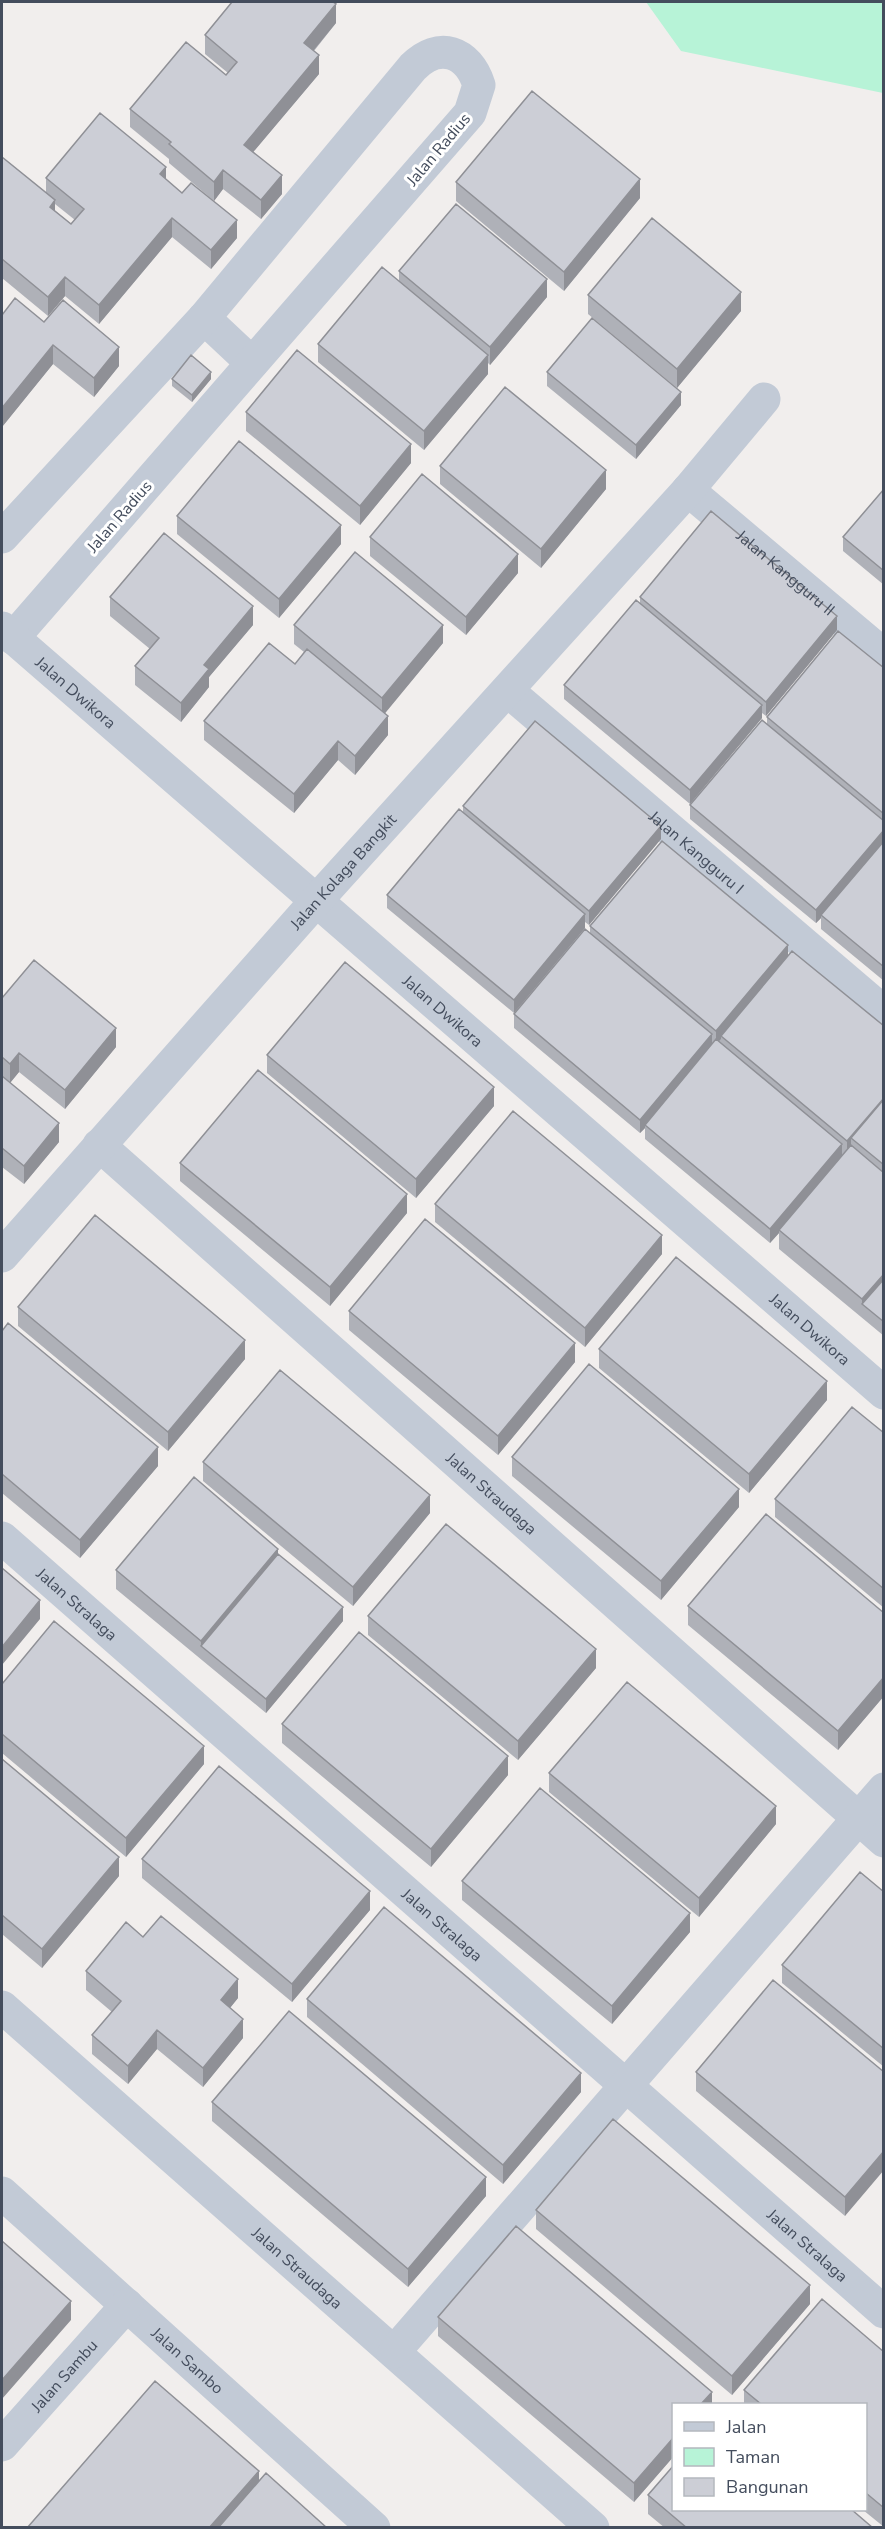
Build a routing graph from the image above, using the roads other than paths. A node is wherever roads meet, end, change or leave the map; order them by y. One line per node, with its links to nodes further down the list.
1 (204, 318): 2 (street); 2 (street, Jalan Radius); 5 (street, Jalan Radius)
2 (252, 363): 6 (street, Jalan Radius)
3 (764, 399): 4 (street, Jalan Kolaga Bangkit)
4 (688, 490): 7 (street, Jalan Kangguru II); 8 (street, Jalan Kolaga Bangkit)
5 (2, 537)
6 (7, 633): 9 (street, Jalan Dwikora)
7 (884, 655)
8 (508, 691): 9 (street, Jalan Kolaga Bangkit); 10 (street, Jalan Kangguru I)
9 (316, 900): 11 (street, Jalan Kolaga Bangkit); 13 (street, Jalan Dwikora)
10 (884, 1012)
11 (99, 1145): 12 (street, Jalan Kolaga Bangkit); 16 (street, Jalan Straudaga)
12 (2, 1256)
13 (884, 1392)
14 (2, 1538): 19 (street, Jalan Stralaga)
15 (884, 1789): 16 (street)
16 (858, 1818): 17 (street, Jalan Straudaga); 19 (street)
17 (884, 1841)
18 (2, 2007): 23 (street, Jalan Straudaga)
19 (626, 2086): 22 (street, Jalan Stralaga); 23 (street)
20 (2, 2193): 21 (street, Jalan Sambo)
21 (127, 2305): 24 (street, Jalan Sambu); 25 (street, Jalan Sambo)
22 (884, 2312)
23 (394, 2352): 26 (street, Jalan Straudaga)
24 (2, 2445)
25 (374, 2528)
26 (593, 2528)

